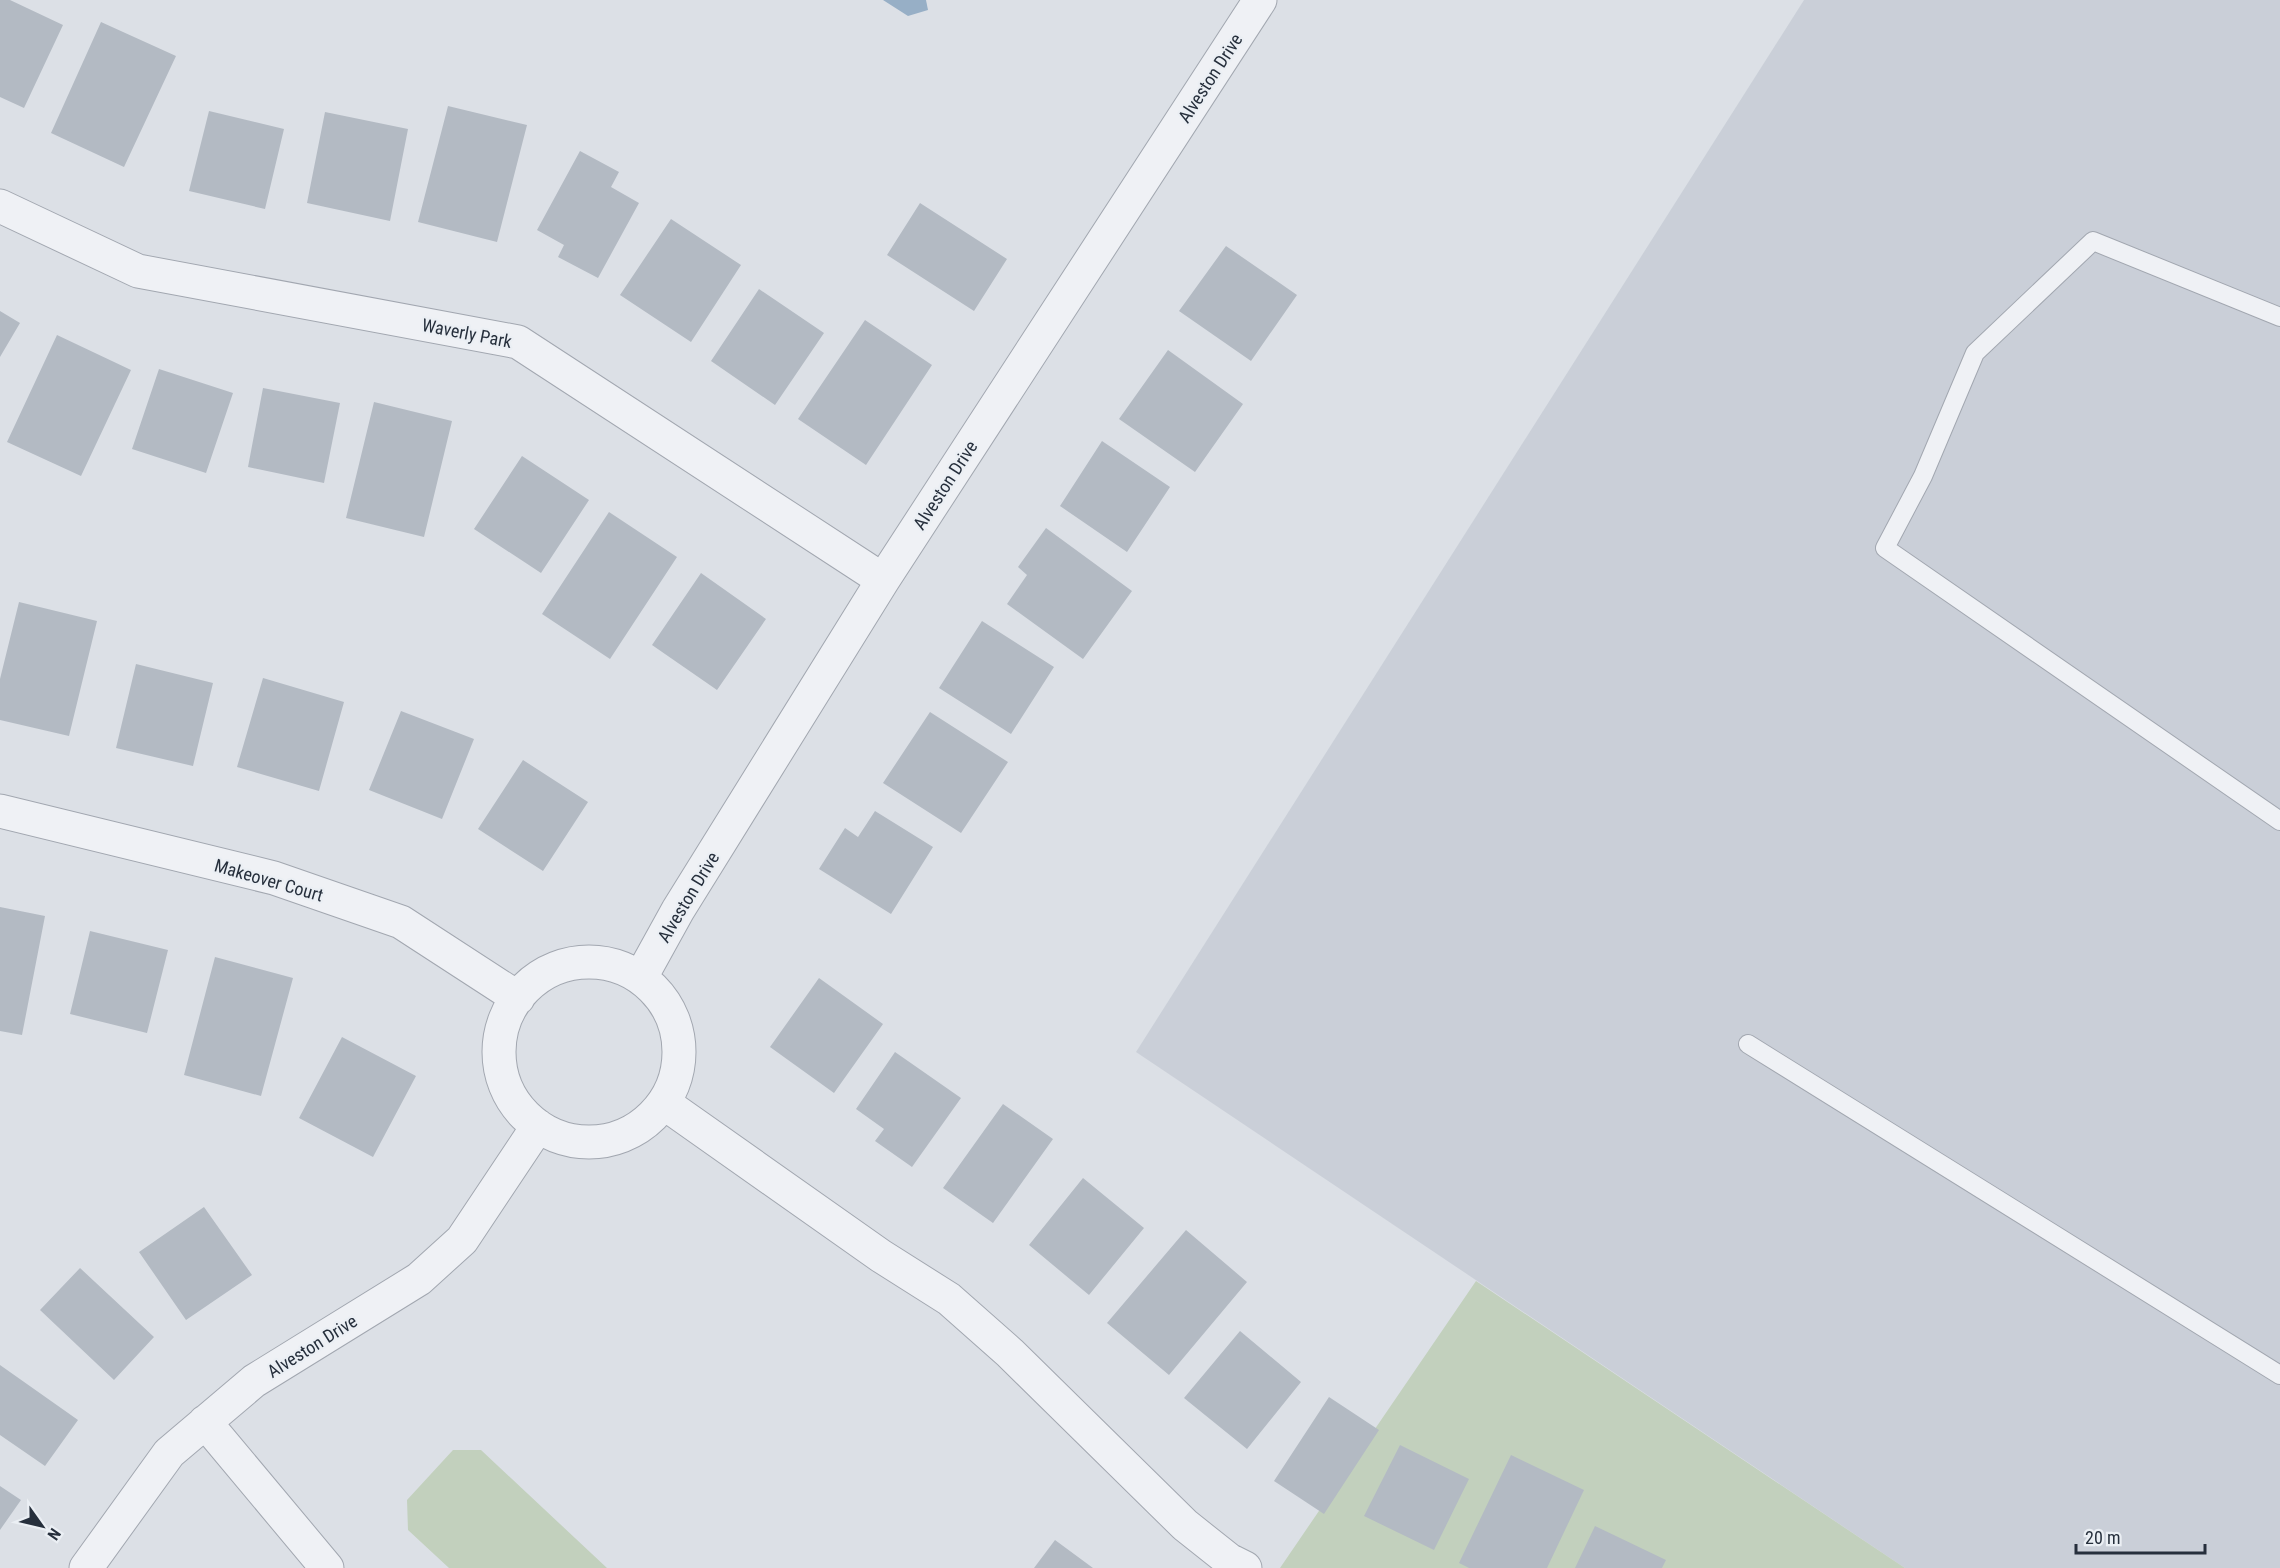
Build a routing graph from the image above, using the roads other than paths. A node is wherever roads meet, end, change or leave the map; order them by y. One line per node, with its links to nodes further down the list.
1 (1260, 0): 4 (street, Alveston Drive)
2 (0, 206): 4 (street, Waverly Park)
3 (2280, 317): 6 (lane)
4 (883, 580): 7 (street, Alveston Drive)
5 (0, 811): 8 (street, Makeover Court)
6 (2280, 820)
7 (641, 977): 8 (street); 10 (street)
8 (518, 998): 11 (street)
9 (1748, 1044): 12 (lane)
10 (664, 1103): 11 (street); 16 (street)
11 (538, 1126): 13 (street, Alveston Drive)
12 (2280, 1375)
13 (205, 1422): 14 (street, Alveston Drive); 15 (street)
14 (86, 1568)
15 (327, 1568)
16 (1245, 1568)

